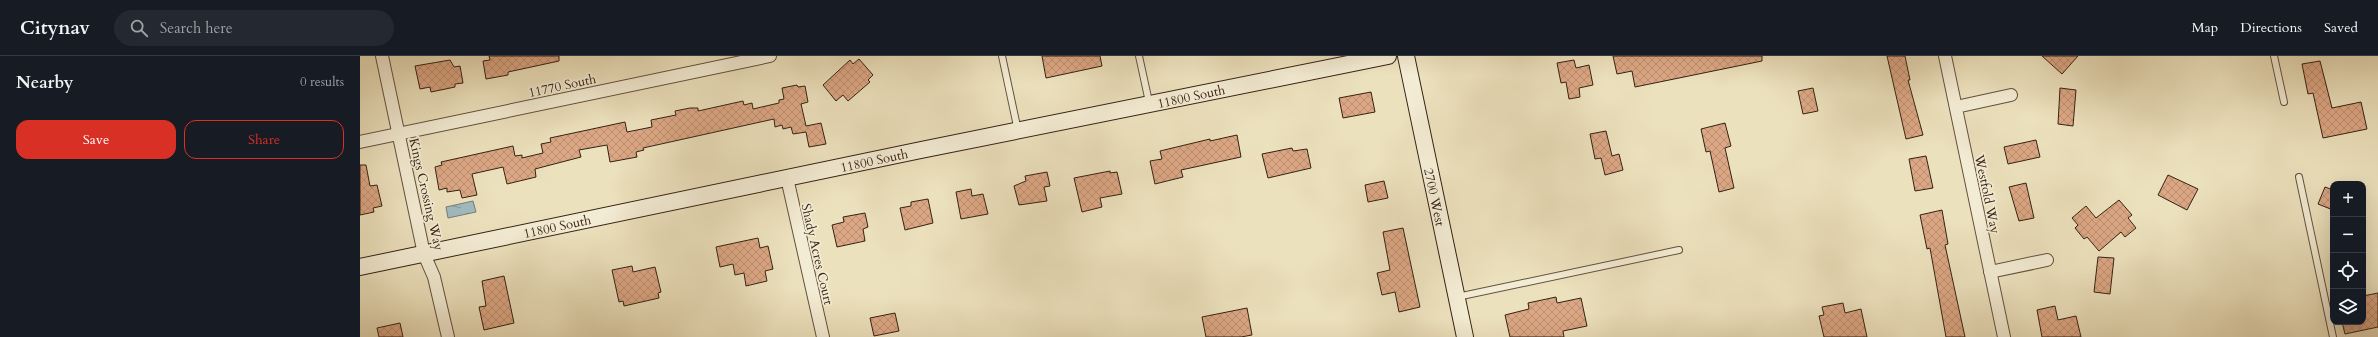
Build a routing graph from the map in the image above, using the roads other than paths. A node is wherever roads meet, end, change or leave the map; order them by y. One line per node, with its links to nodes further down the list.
1 (382, 56): 14 (street, Kings Crossing Way)
2 (770, 56): 14 (street, 11770 South)
3 (1002, 56): 13 (lane)
4 (1139, 56): 11 (lane)
5 (1388, 56): 11 (main road, 11800 South)
6 (1406, 56): 23 (main road, 2700 West)
7 (1945, 56): 12 (street, Westfold Way)
8 (2274, 56): 10 (lane)
9 (2011, 95): 12 (street)
10 (2284, 102)
11 (1150, 104): 13 (main road, 11800 South)
12 (1956, 107): 22 (street, Westfold Way)
13 (1018, 131): 16 (main road, 11800 South)
14 (399, 134): 15 (street, 11770 South); 19 (street, Kings Crossing Way)
15 (360, 142)
16 (787, 178): 19 (main road, 11800 South); 25 (street, Shady Acres Court)
17 (2299, 178): 28 (lane)
18 (1679, 250): 23 (lane)
19 (424, 254): 21 (main road, 11800 South); 24 (street, Kings Crossing Way)
20 (2047, 260): 22 (street)
21 (360, 268)
22 (1990, 272): 27 (street, Westfold Way)
23 (1456, 298): 26 (main road, 2700 West)
24 (448, 337)
25 (822, 337)
26 (1464, 337)
27 (2004, 337)
28 (2333, 337)

